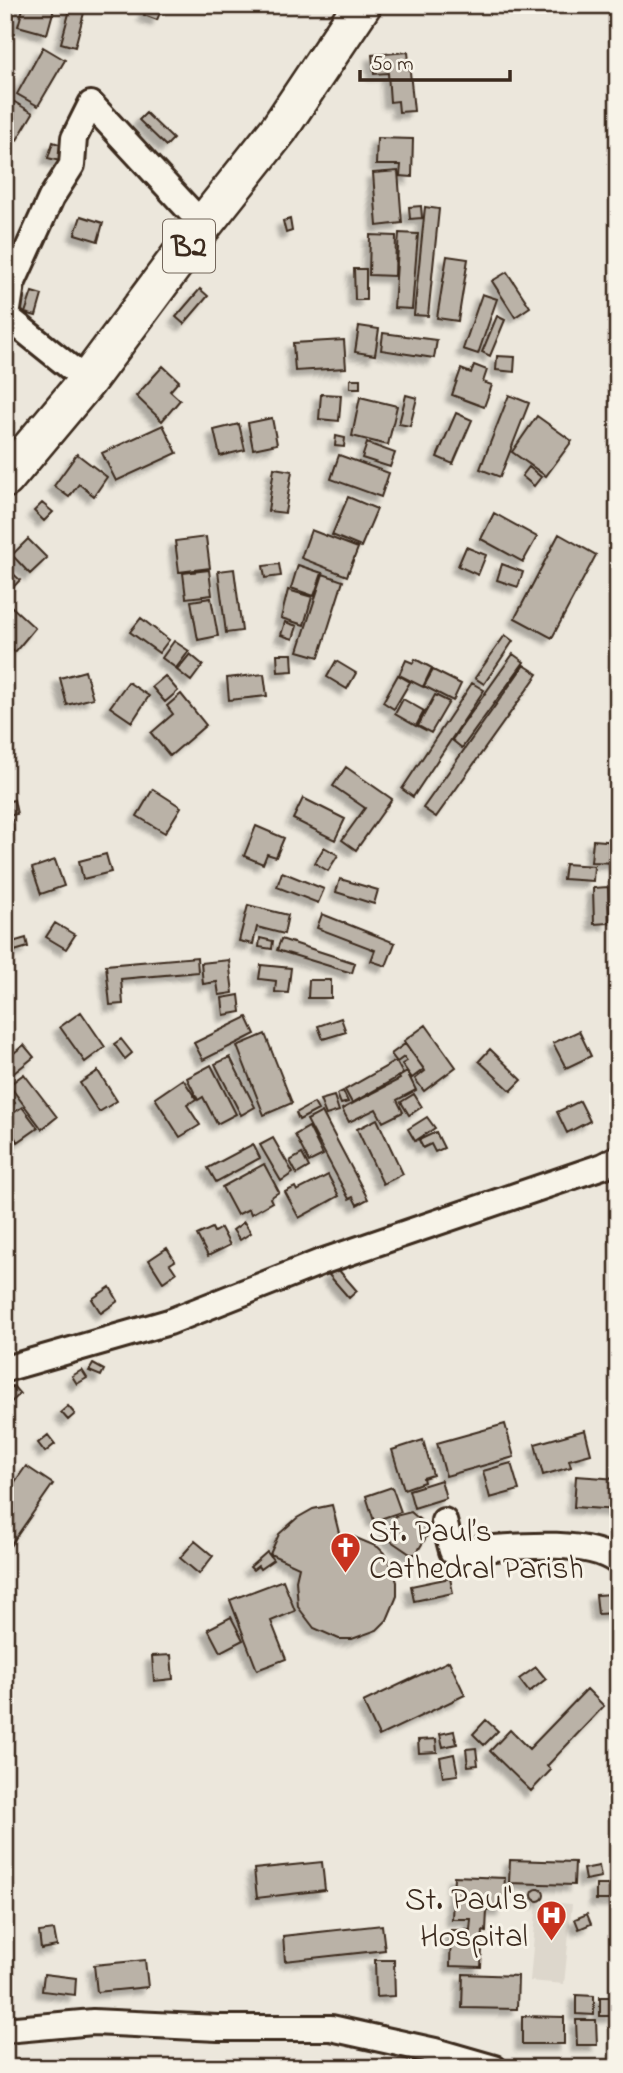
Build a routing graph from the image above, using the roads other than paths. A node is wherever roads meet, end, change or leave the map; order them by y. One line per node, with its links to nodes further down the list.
1 (362, 5): 2 (highway, B2)
2 (203, 225): 3 (street); 4 (highway, B2)
3 (6, 315): 4 (street)
4 (87, 381): 5 (highway, B2)
5 (10, 463)
6 (618, 1158): 7 (street)
7 (5, 1369)
8 (443, 1521): 9 (street)
9 (618, 1562)
10 (5, 2030): 11 (street)
11 (490, 2067)

